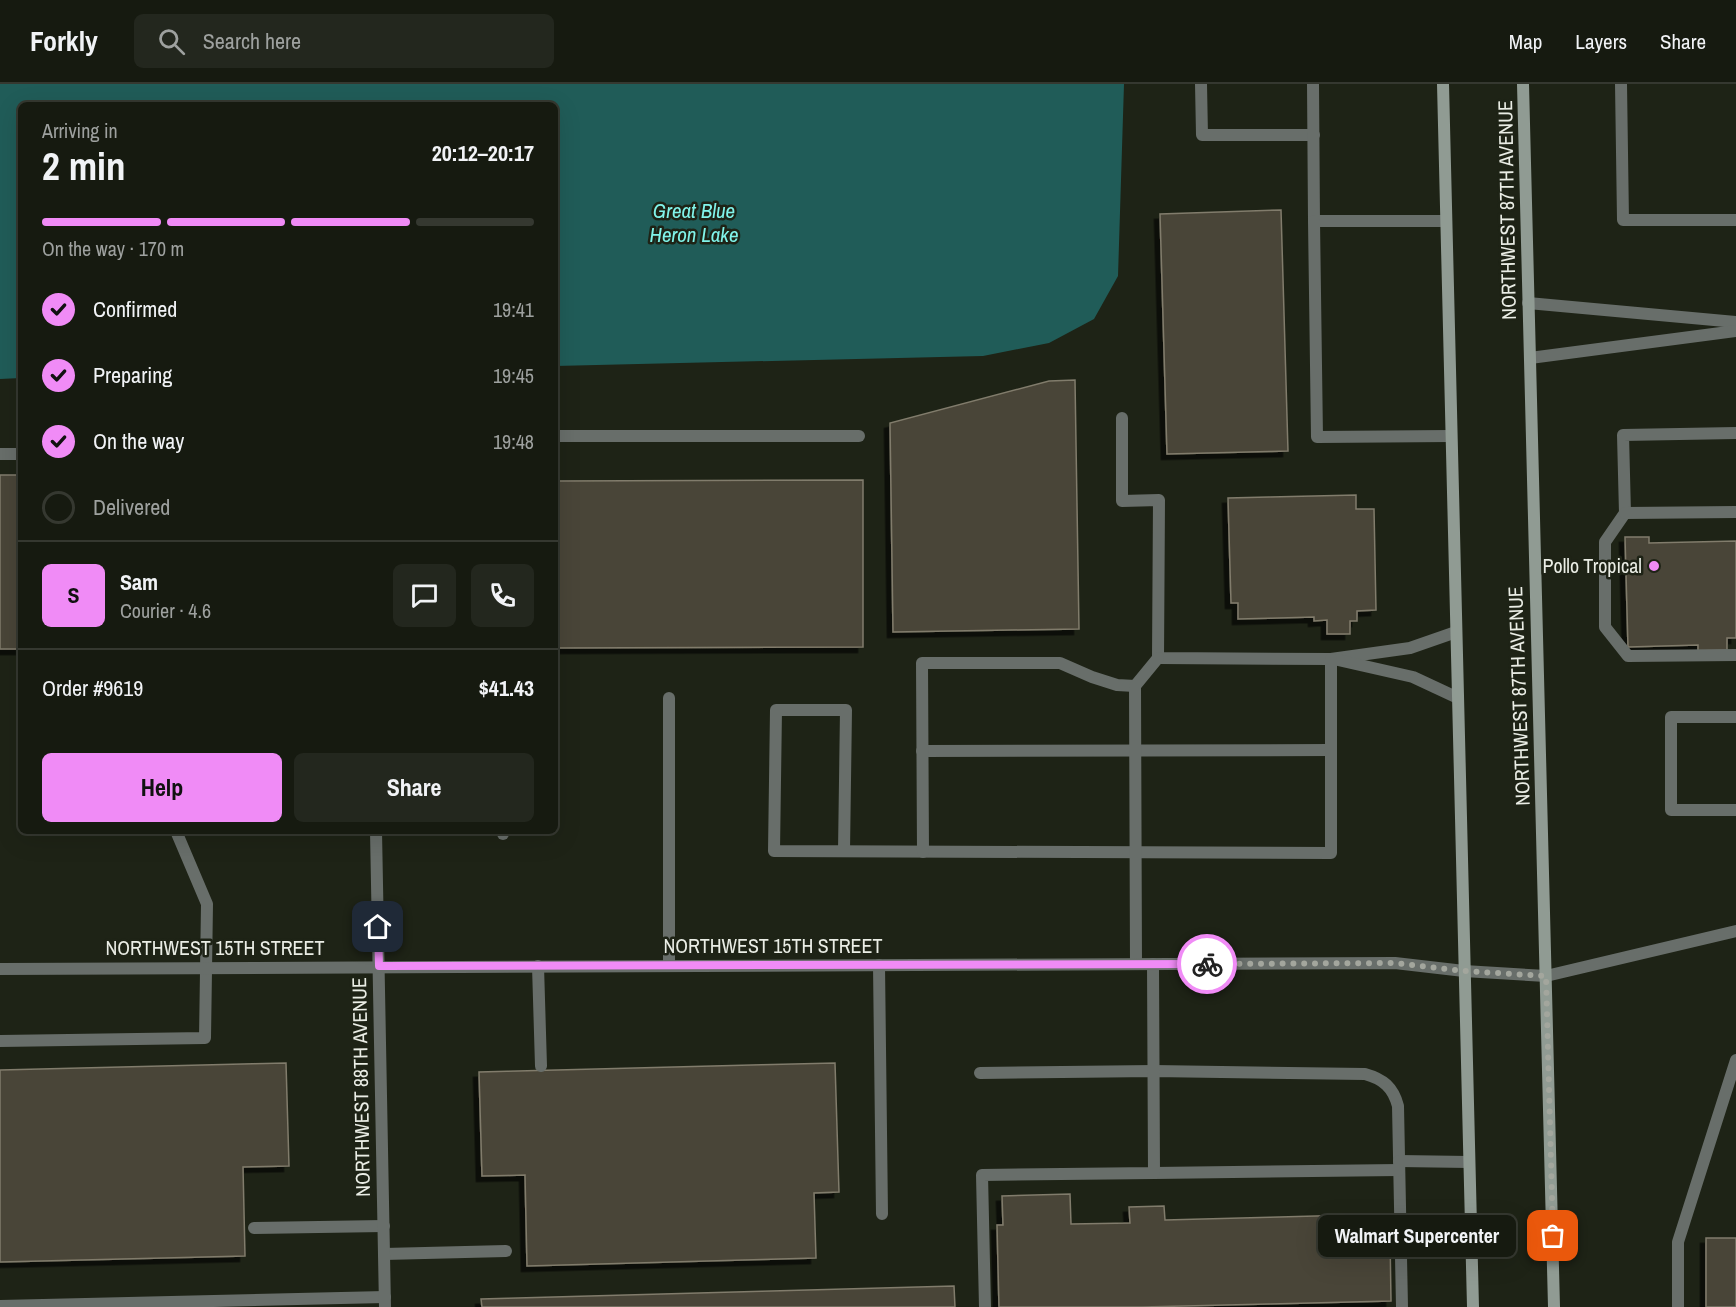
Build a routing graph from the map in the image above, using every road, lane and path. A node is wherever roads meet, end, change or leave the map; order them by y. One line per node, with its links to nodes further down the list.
1 (1201, 84): 6 (street)
2 (1313, 84): 6 (street)
3 (1443, 84): 9 (main road)
4 (1523, 84): 10 (main road, NORTHWEST 87TH AVENUE)
5 (1621, 84): 7 (street)
6 (1314, 135): 8 (street)
7 (1736, 220)
8 (1314, 221): 9 (street); 18 (street)
9 (1446, 221): 18 (main road)
10 (1528, 303): 11 (street); 13 (main road, NORTHWEST 87TH AVENUE)
11 (1736, 322)
12 (1736, 331): 13 (street)
13 (1530, 358): 50 (main road, NORTHWEST 87TH AVENUE)
14 (1122, 418): 25 (street)
15 (1736, 433): 22 (street)
16 (558, 436): 17 (street)
17 (859, 436)
18 (1451, 436): 23 (main road)
19 (0, 454): 20 (street)
20 (18, 454)
21 (1736, 512): 22 (street)
22 (1625, 513): 24 (street)
23 (1456, 632): 26 (street); 29 (main road)
24 (1736, 655)
25 (1158, 658): 26 (street); 27 (street)
26 (1331, 658): 29 (street); 32 (street)
27 (1135, 686): 31 (street); 33 (street)
28 (669, 698): 46 (street)
29 (1458, 698): 49 (main road)
30 (1736, 717): 34 (street)
31 (1136, 750): 32 (street); 33 (street); 39 (street)
32 (1331, 750): 39 (street)
33 (922, 751): 38 (street)
34 (1736, 810)
35 (177, 834): 47 (street)
36 (376, 834): 44 (street, NORTHWEST 88TH AVENUE)
37 (844, 851): 37 (street); 38 (street)
38 (923, 852): 39 (street)
39 (1136, 852): 41 (street)
40 (1736, 931): 50 (street, NORTHWEST 15TH STREET)
41 (1136, 964): 42 (street, NORTHWEST 15TH STREET); 43 (street, NORTHWEST 15TH STREET)
42 (1153, 964): 49 (street, NORTHWEST 15TH STREET); 54 (street)
43 (879, 965): 46 (street, NORTHWEST 15TH STREET); 59 (street)
44 (379, 966): 45 (street, NORTHWEST 15TH STREET); 47 (street, NORTHWEST 15TH STREET); 60 (street, NORTHWEST 88TH AVENUE)
45 (538, 966): 46 (street, NORTHWEST 15TH STREET); 53 (street)
46 (669, 966)
47 (206, 968): 48 (street, NORTHWEST 15TH STREET); 51 (street)
48 (0, 969)
49 (1464, 971): 50 (street, NORTHWEST 15TH STREET); 56 (main road)
50 (1546, 976): 70 (main road, NORTHWEST 87TH AVENUE)
51 (0, 1041)
52 (1736, 1060): 71 (street)
53 (541, 1066)
54 (1154, 1071): 55 (street); 57 (street); 58 (street)
55 (980, 1073)
56 (1469, 1162): 57 (street); 69 (main road)
57 (1399, 1165): 58 (street); 68 (street)
58 (1154, 1173): 67 (street)
59 (882, 1214)
60 (384, 1226): 61 (street); 63 (street, NORTHWEST 88TH AVENUE)
61 (254, 1228)
62 (506, 1251): 63 (street)
63 (384, 1254): 64 (street, NORTHWEST 88TH AVENUE)
64 (385, 1302): 65 (street)
65 (237, 1304): 66 (street)
66 (0, 1306)
67 (986, 1307)
68 (1402, 1307)
69 (1473, 1307)
70 (1554, 1307)
71 (1678, 1307)

